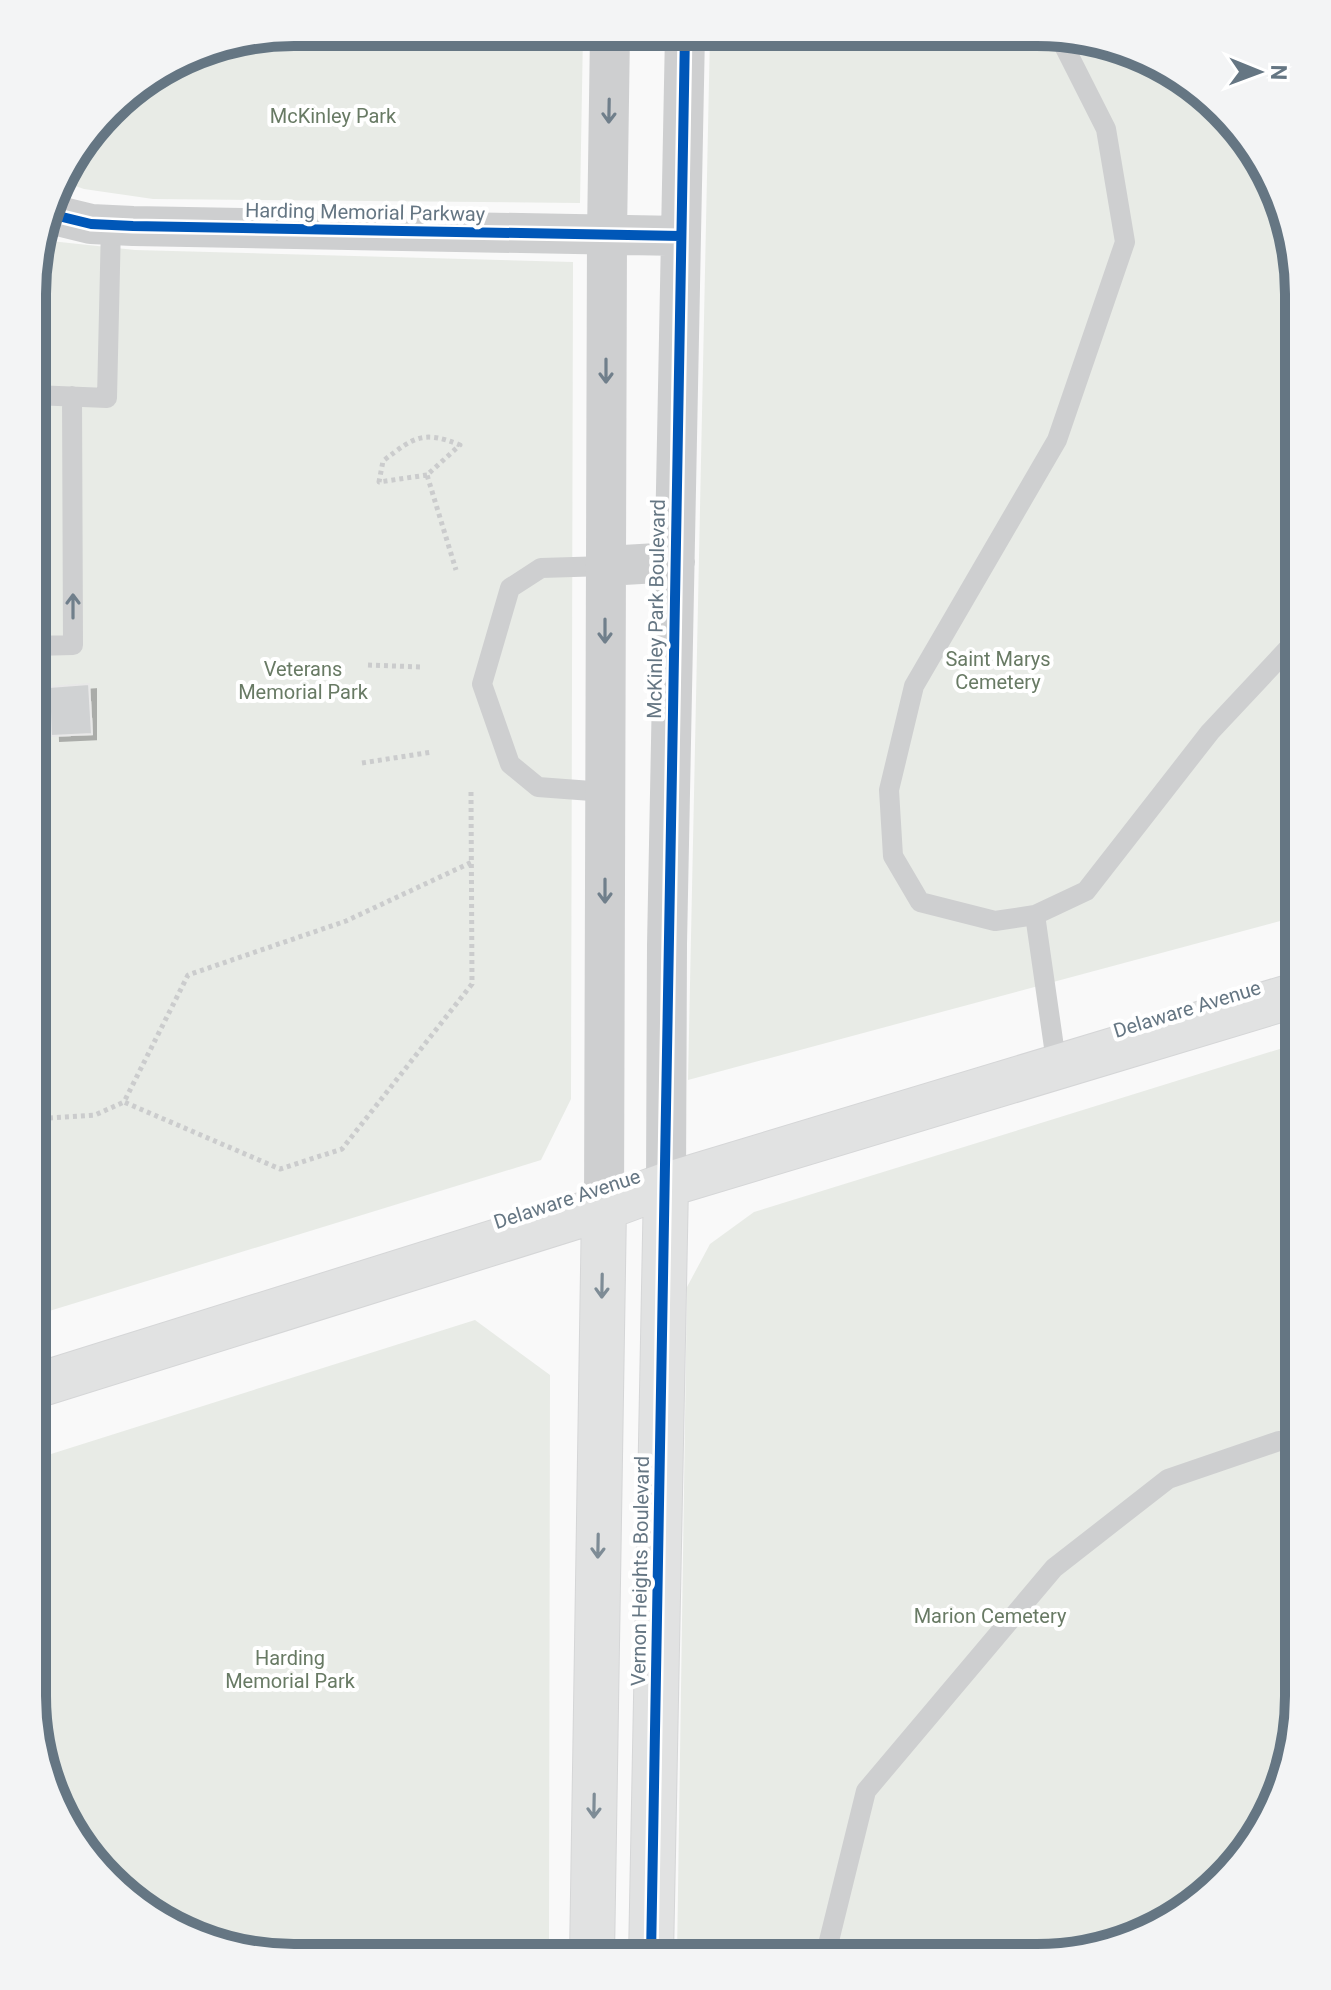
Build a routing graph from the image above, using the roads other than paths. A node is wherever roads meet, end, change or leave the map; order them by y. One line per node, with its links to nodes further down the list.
1 (610, 46): 6 (street, one-way to 6)
2 (685, 46): 7 (street, McKinley Park Boulevard)
3 (1065, 48): 15 (lane)
4 (58, 216): 5 (street, Harding Memorial Parkway)
5 (111, 225): 6 (street, Harding Memorial Parkway); 9 (lane)
6 (607, 235): 7 (street, Harding Memorial Parkway); 11 (street, one-way to 11)
7 (681, 236): 10 (street, McKinley Park Boulevard)
8 (46, 395): 9 (lane)
9 (72, 396): 12 (lane, one-way to 9)
10 (675, 562): 11 (street, McKinley Park Boulevard); 18 (street, McKinley Park Boulevard)
11 (606, 566): 14 (street, one-way to 14); 14 (lane)
12 (46, 646)
13 (1285, 652): 15 (lane)
14 (605, 792): 19 (street, one-way to 19)
15 (1035, 915): 17 (lane)
16 (1285, 998): 17 (street, Delaware Avenue)
17 (1057, 1068): 18 (street, Delaware Avenue)
18 (666, 1185): 19 (street, Delaware Avenue); 23 (street, Vernon Heights Boulevard)
19 (604, 1208): 20 (street, Delaware Avenue); 22 (street, Vernon Heights Boulevard, one-way to 22)
20 (46, 1383)
21 (1284, 1441): 24 (lane)
22 (592, 1944)
23 (651, 1944)
24 (828, 1944)

